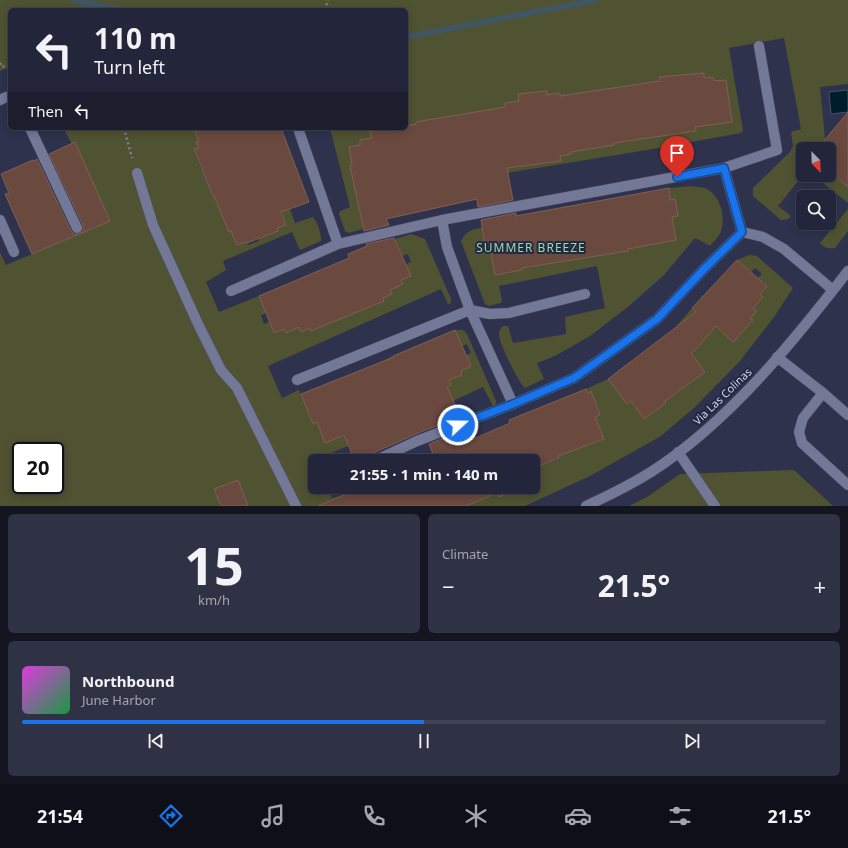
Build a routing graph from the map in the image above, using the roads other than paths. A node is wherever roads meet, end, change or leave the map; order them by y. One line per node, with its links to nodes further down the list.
1 (759, 46): 4 (street)
2 (31, 130): 8 (street)
3 (299, 131): 10 (street)
4 (724, 168): 7 (street); 9 (street)
5 (136, 173): 25 (street)
6 (0, 220): 11 (street)
7 (442, 220): 10 (street); 16 (street)
8 (77, 228)
9 (742, 232): 13 (street); 20 (street)
10 (338, 244): 14 (street)
11 (14, 252)
12 (848, 271): 13 (street, Via Las Colinas)
13 (833, 290): 17 (street, Via Las Colinas)
14 (231, 291)
15 (585, 294): 16 (street)
16 (470, 310): 18 (street); 20 (street)
17 (776, 357): 19 (street); 22 (street, Via Las Colinas)
18 (297, 380)
19 (823, 393): 21 (street); 24 (street)
20 (513, 404): 23 (street)
21 (848, 415)
22 (678, 452): 26 (street, Via Las Colinas); 27 (street)
23 (389, 454)
24 (848, 484)
25 (296, 506)
26 (586, 506)
27 (715, 506)

